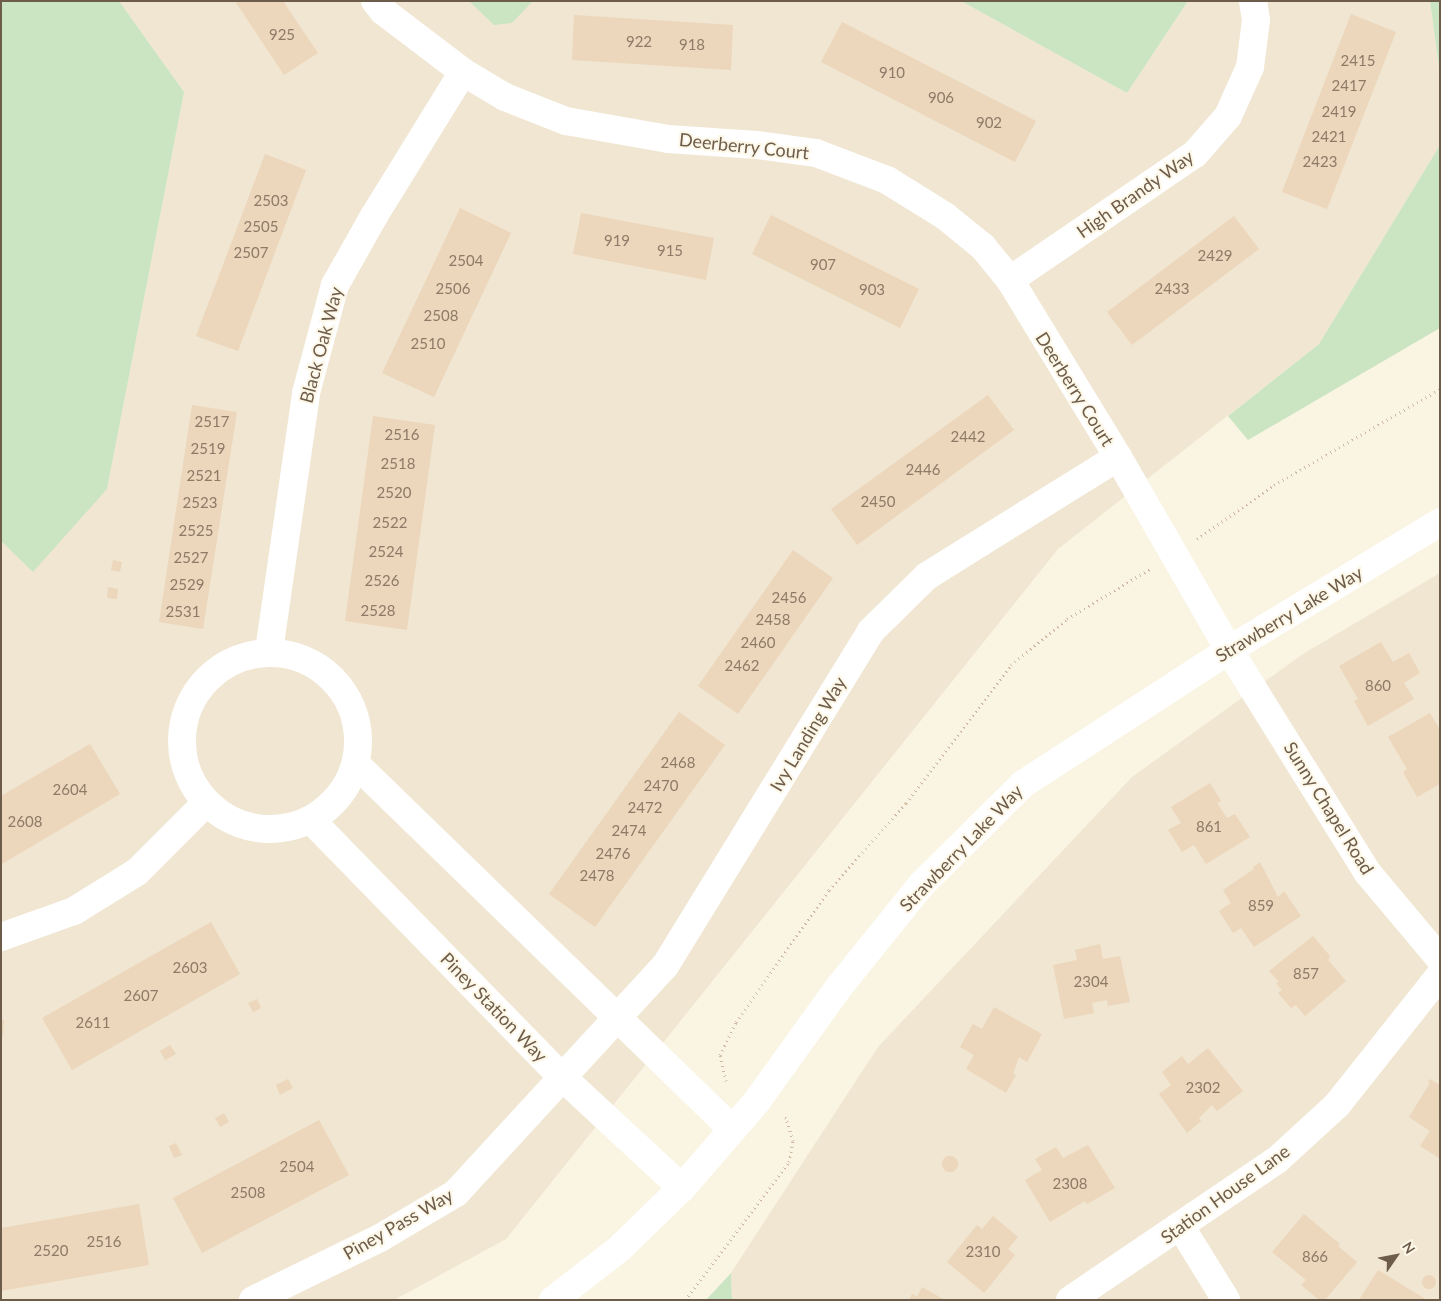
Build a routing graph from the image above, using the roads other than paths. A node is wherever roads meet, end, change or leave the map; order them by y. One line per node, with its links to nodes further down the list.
1 (375, 1): 3 (street, Deerberry Court)
2 (1253, 1): 4 (street, High Brandy Way)
3 (463, 72): 4 (street, Deerberry Court); 8 (street, Black Oak Way)
4 (1010, 280): 5 (street, Deerberry Court)
5 (1118, 457): 7 (street, Deerberry Court); 15 (street, Ivy Landing Way)
6 (1440, 522): 7 (street, Strawberry Lake Way)
7 (1230, 650): 13 (street, Sunny Chapel Road); 17 (street, Strawberry Lake Way)
8 (269, 651): 9 (street); 10 (street)
9 (356, 765): 11 (street); 15 (street)
10 (206, 803): 11 (street); 12 (street)
11 (311, 820): 16 (street, Piney Station Way)
12 (1, 937)
13 (1440, 958)
14 (1440, 975): 19 (street, Station House Lane)
15 (615, 1018): 16 (street, Ivy Landing Way); 17 (street)
16 (561, 1076): 18 (street, Piney Station Way); 20 (street, Piney Pass Way)
17 (731, 1128): 18 (street, Strawberry Lake Way)
18 (682, 1188): 21 (street, Strawberry Lake Way)
19 (1181, 1227): 22 (street, Station House Lane); 23 (street)
20 (253, 1300)
21 (553, 1300)
22 (1070, 1300)
23 (1226, 1300)

